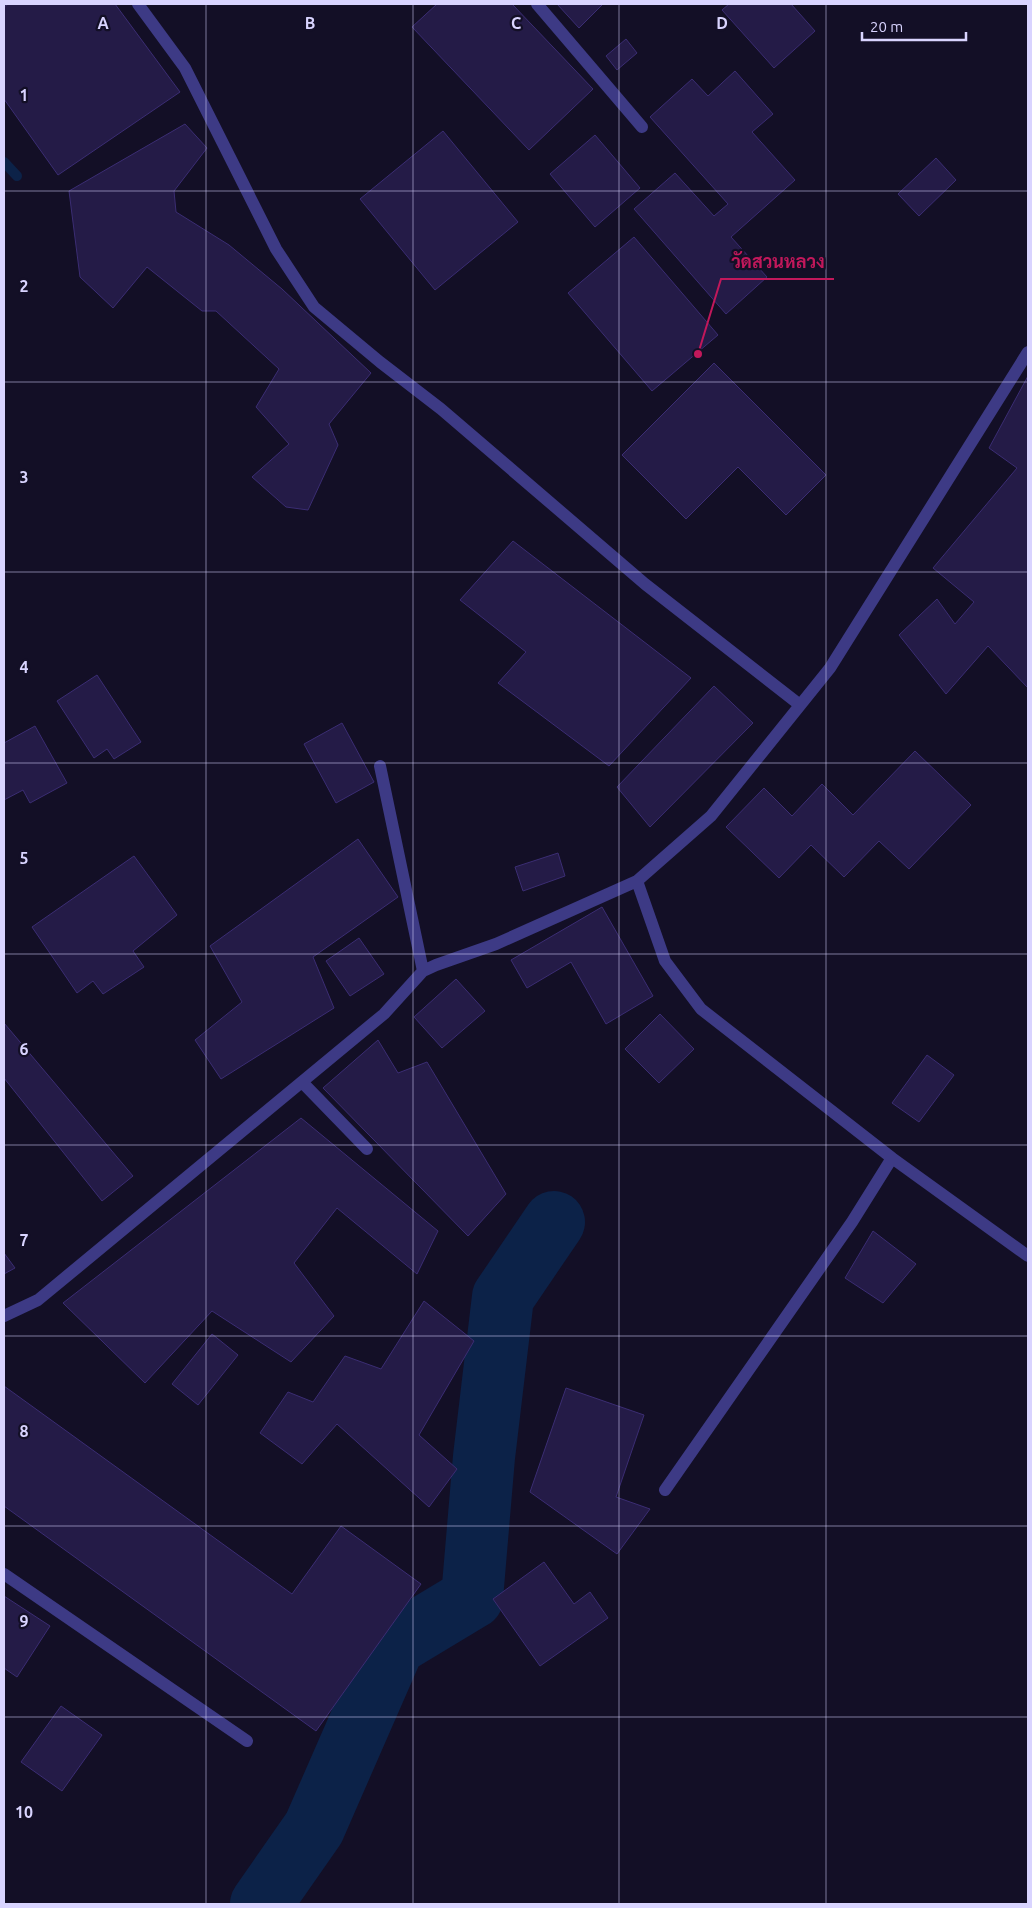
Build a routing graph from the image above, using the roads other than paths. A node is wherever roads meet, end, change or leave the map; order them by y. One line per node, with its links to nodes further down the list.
1 (138, 4): 5 (street)
2 (537, 4): 3 (street)
3 (642, 127)
4 (1028, 352): 5 (street)
5 (800, 705): 7 (street)
6 (380, 766): 8 (street)
7 (637, 881): 8 (street); 11 (street)
8 (423, 972): 9 (street)
9 (302, 1082): 10 (street); 13 (street)
10 (367, 1149)
11 (892, 1158): 12 (street); 14 (street)
12 (1028, 1256)
13 (4, 1316)
14 (665, 1490)
15 (4, 1574): 16 (street)
16 (247, 1741)

